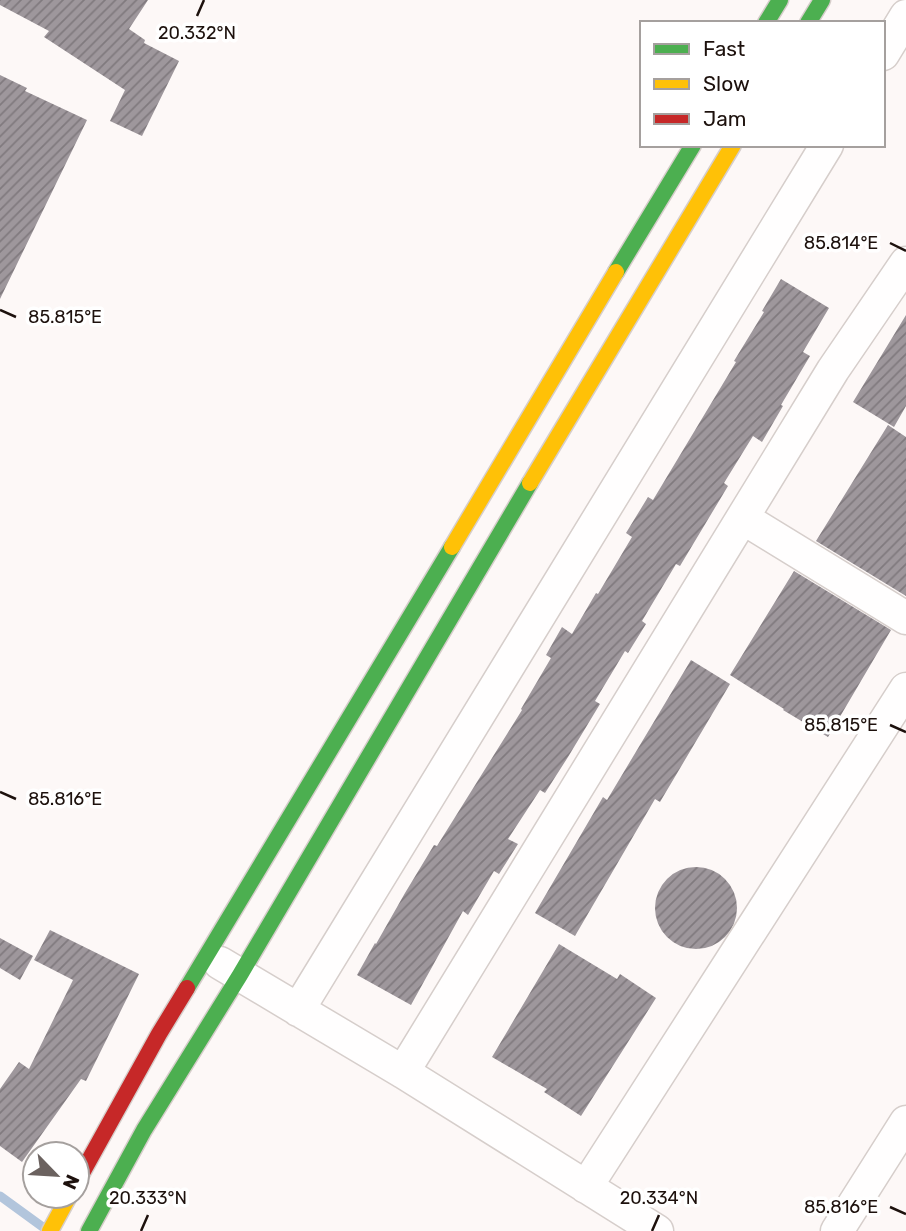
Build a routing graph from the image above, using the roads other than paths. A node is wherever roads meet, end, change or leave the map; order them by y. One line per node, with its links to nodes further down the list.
1 (780, 0): 4 (street)
2 (822, 0): 5 (street)
3 (906, 16): 6 (street)
4 (767, 21)
5 (809, 21)
6 (885, 51)
7 (692, 147): 14 (street)
8 (732, 147): 15 (street)
9 (826, 147): 16 (street)
10 (906, 263): 11 (street)
11 (743, 518): 12 (street); 17 (street)
12 (906, 618)
13 (906, 689): 20 (street)
14 (206, 955): 15 (street); 19 (street)
15 (240, 975): 16 (street); 22 (street)
16 (298, 1010): 17 (street)
17 (403, 1072): 20 (street)
18 (906, 1122): 25 (street)
19 (91, 1157)
20 (586, 1187): 24 (street)
21 (61, 1210): 23 (street)
22 (92, 1226)
23 (50, 1231)
24 (657, 1231)
25 (837, 1231)

